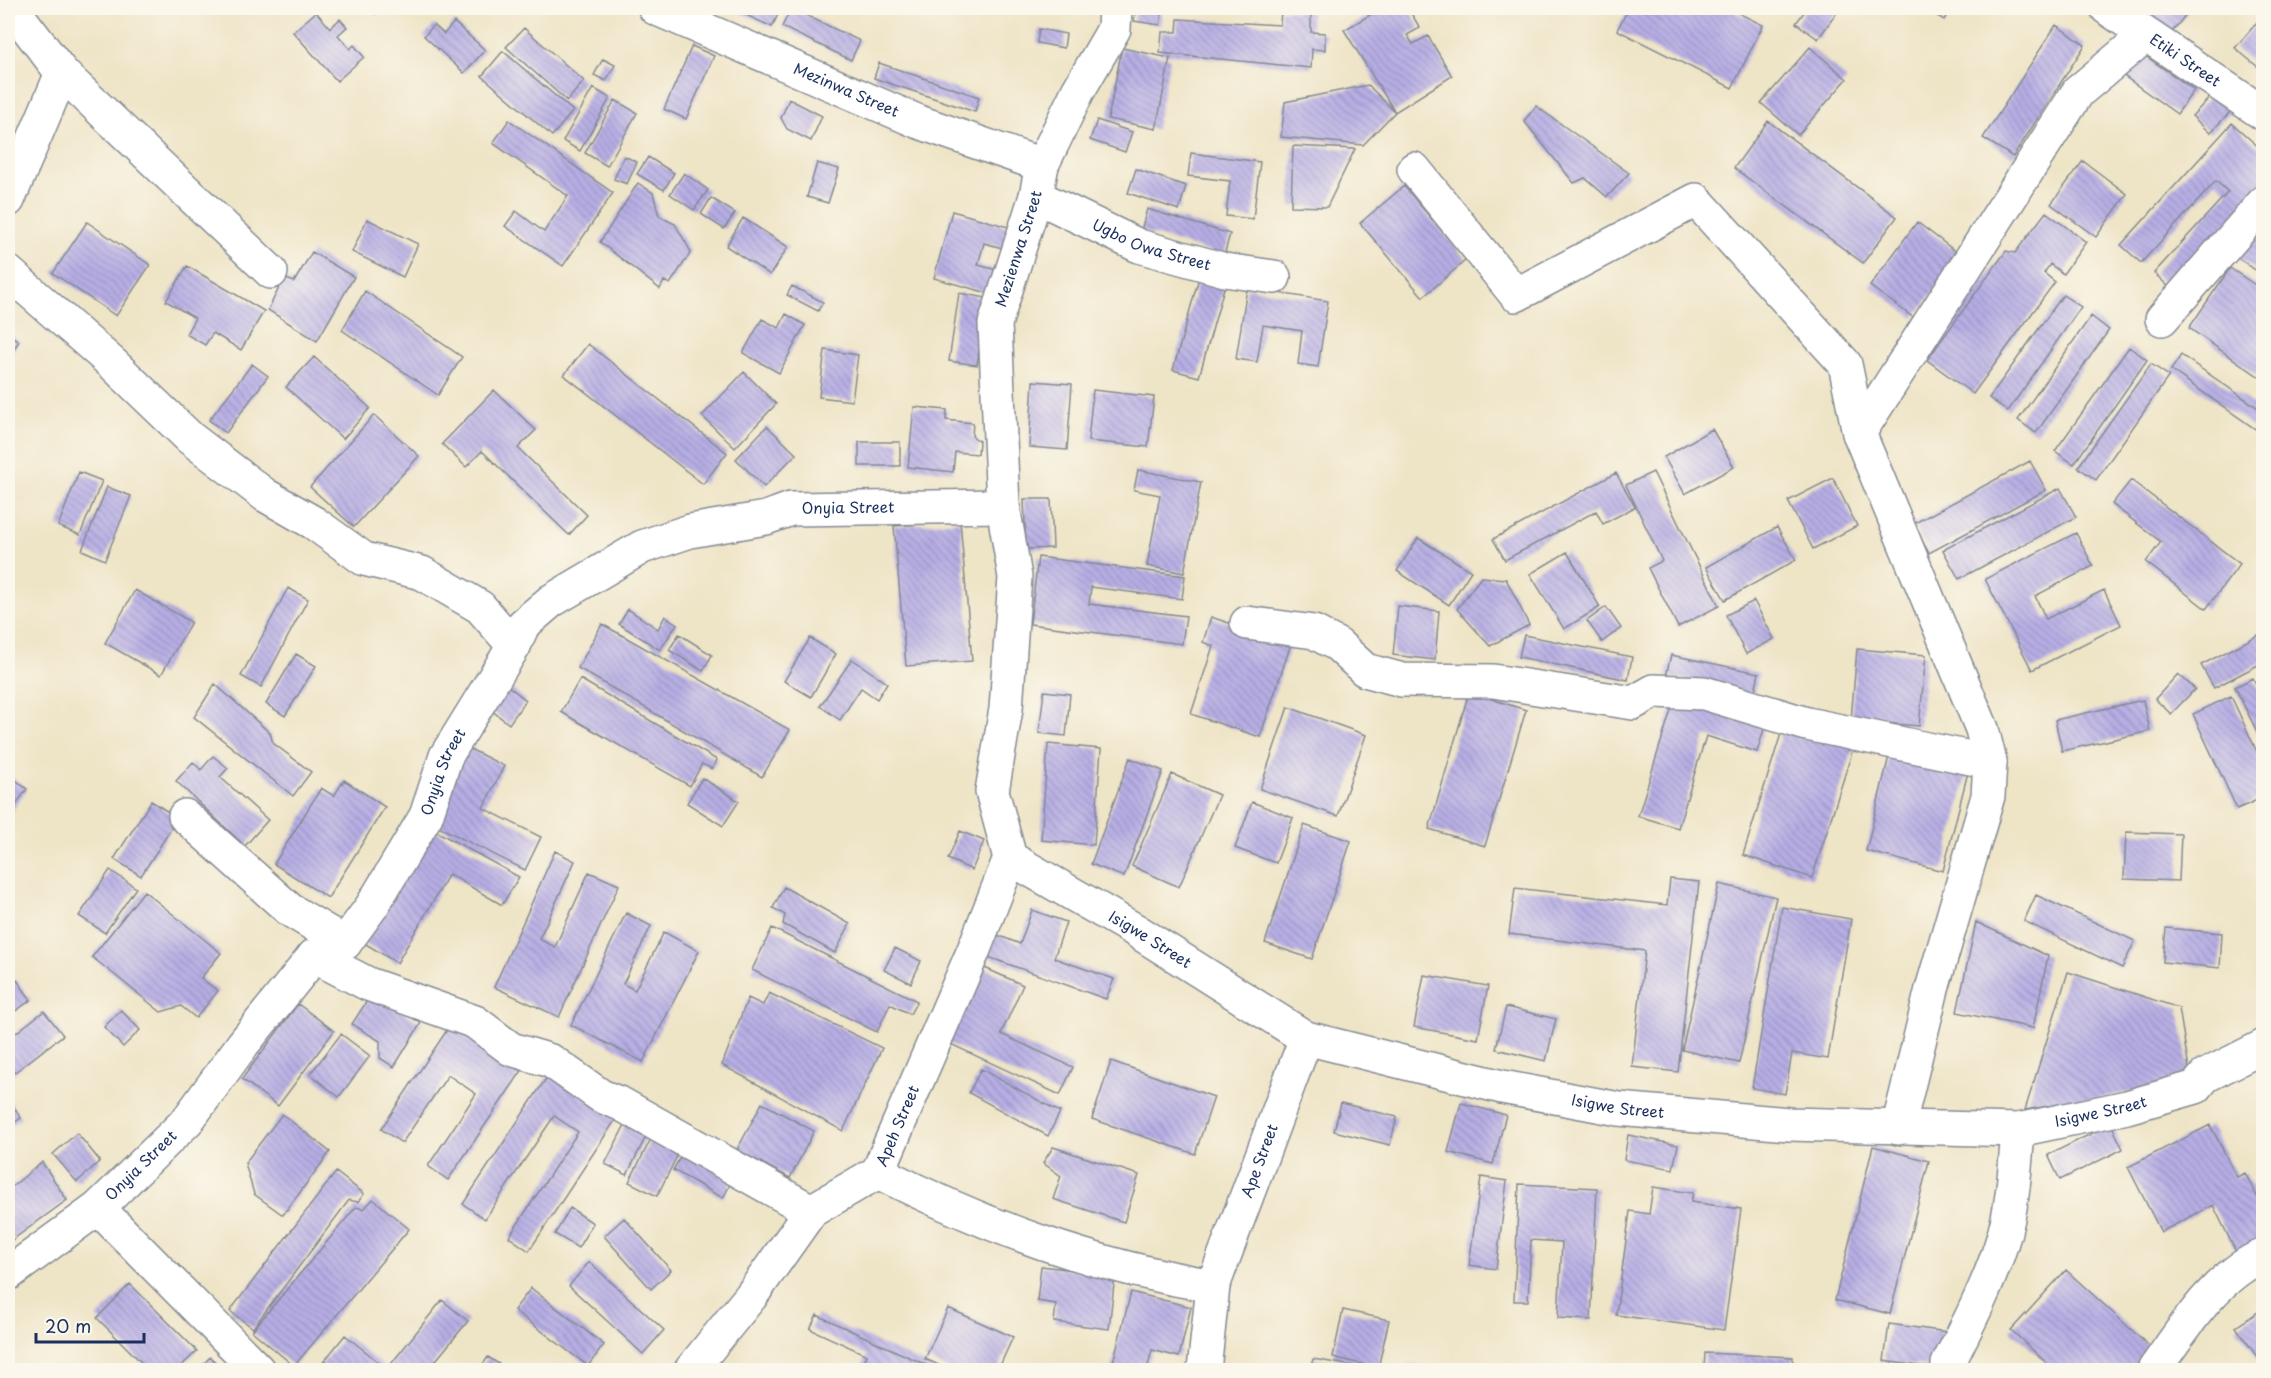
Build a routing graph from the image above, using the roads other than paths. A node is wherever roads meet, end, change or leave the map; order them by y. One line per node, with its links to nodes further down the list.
1 (12, 8): 6 (street)
2 (655, 8): 8 (street, Mezinwa Street)
3 (1115, 8): 8 (street, Mezienwa Street)
4 (2107, 8): 5 (street, Etiki Street)
5 (2146, 35): 7 (street, Etiki Street); 17 (street)
6 (62, 73): 11 (street); 14 (street)
7 (2264, 114)
8 (1042, 165): 10 (street, Mezienwa Street)
9 (1414, 170): 17 (street)
10 (1036, 196): 15 (street, Ugbo Owa Street); 18 (street, Mezienwa Street)
11 (8, 200)
12 (2264, 202): 16 (street)
13 (8, 272): 20 (street)
14 (271, 272)
15 (1274, 277)
16 (2162, 319)
17 (1859, 434): 21 (street)
18 (1003, 506): 20 (street, Onyia Street); 23 (street, Mezienwa Street)
19 (1247, 623): 21 (street)
20 (514, 646): 24 (street, Onyia Street)
21 (1990, 762): 28 (street)
22 (186, 816): 24 (street)
23 (1010, 858): 26 (street, Isigwe Street); 30 (street, Apeh Street)
24 (345, 943): 25 (street, Onyia Street)
25 (314, 956): 31 (street, Onyia Street); 32 (street)
26 (1306, 1038): 28 (street, Isigwe Street); 35 (street, Ape Street)
27 (2264, 1046): 29 (street, Isigwe Street)
28 (1898, 1128): 29 (street, Isigwe Street)
29 (2018, 1130): 36 (street)
30 (878, 1172): 32 (street, Apeh Street); 35 (street)
31 (98, 1208): 34 (street, Onyia Street); 37 (street)
32 (811, 1211): 38 (street, Apeh Street)
33 (2264, 1255): 40 (street)
34 (8, 1274)
35 (1213, 1286): 39 (street, Ape Street)
36 (1948, 1364)
37 (258, 1371)
38 (691, 1371)
39 (1204, 1371)
40 (2154, 1371)

